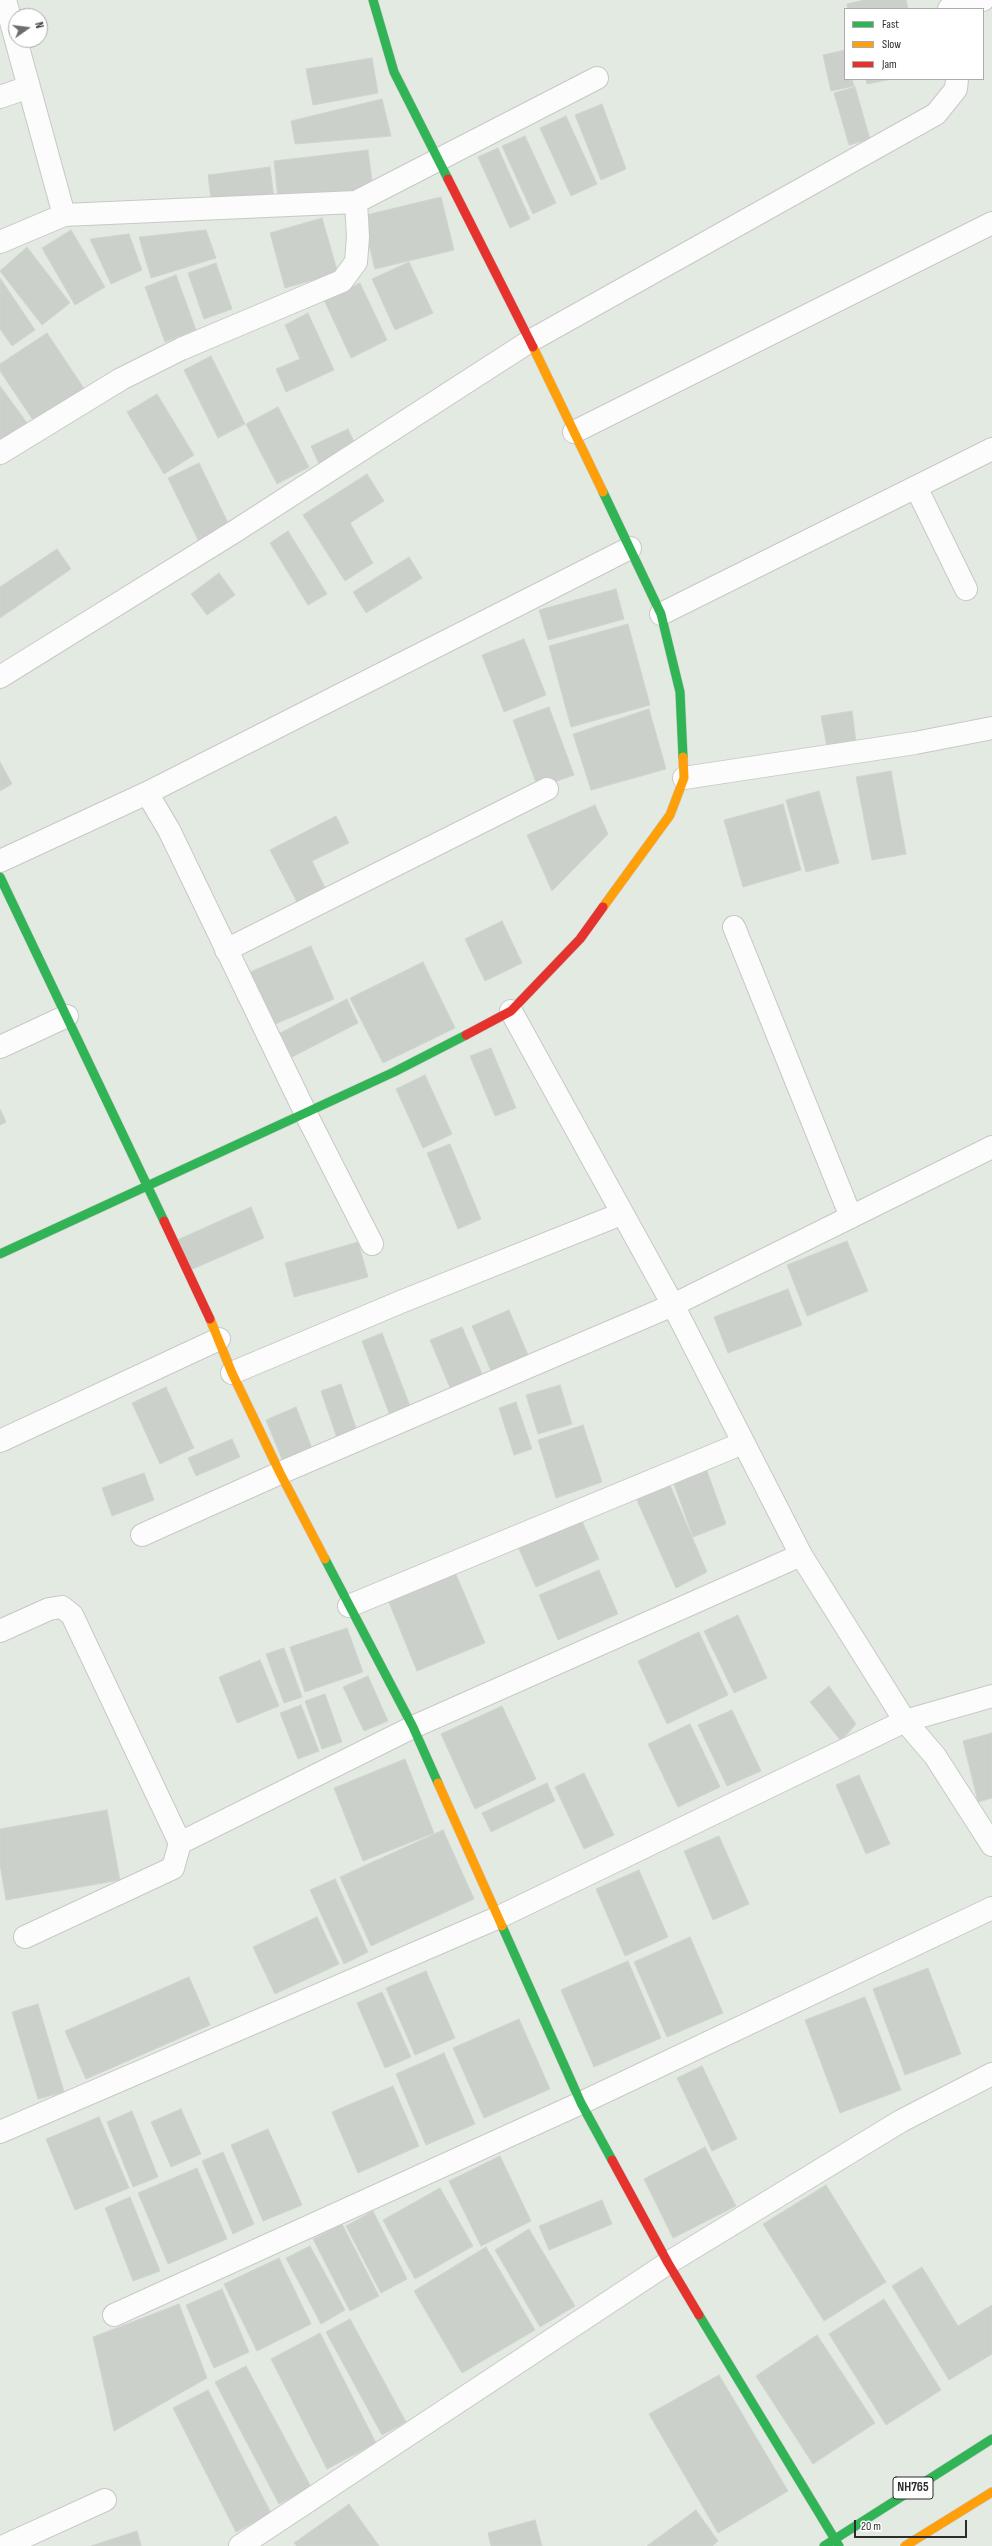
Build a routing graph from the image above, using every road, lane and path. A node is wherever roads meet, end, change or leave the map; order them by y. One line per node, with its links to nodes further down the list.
1 (5, 0): 5 (street)
2 (373, 0): 11 (main road)
3 (983, 0): 4 (street)
4 (953, 8)
5 (8, 11)
6 (18, 48): 9 (street)
7 (597, 78): 11 (street)
8 (957, 80): 16 (street)
9 (28, 87): 10 (street); 13 (street)
10 (0, 97)
11 (439, 159): 12 (street); 16 (main road)
12 (356, 202): 13 (street); 19 (street)
13 (64, 215): 15 (street)
14 (992, 223): 17 (street)
15 (0, 242)
16 (530, 341): 17 (main road); 24 (street)
17 (574, 432): 21 (main road)
18 (992, 449): 20 (street)
19 (0, 453)
20 (916, 487): 22 (street); 23 (street)
21 (630, 548): 23 (main road); 28 (street)
22 (966, 590)
23 (661, 614): 26 (main road)
24 (0, 677)
25 (992, 728): 26 (street)
26 (684, 778): 33 (main road)
27 (547, 789): 32 (street)
28 (147, 793): 29 (street); 32 (street)
29 (0, 860)
30 (0, 877): 34 (main road)
31 (734, 927): 40 (street)
32 (226, 950): 36 (street)
33 (511, 1011): 36 (main road); 39 (street)
34 (67, 1016): 35 (street); 38 (main road)
35 (0, 1047)
36 (306, 1114): 38 (main road); 41 (street)
37 (992, 1147): 40 (street)
38 (147, 1185): 42 (main road); 44 (main road)
39 (621, 1214): 43 (street); 45 (street)
40 (851, 1217): 43 (street)
41 (372, 1244)
42 (0, 1254)
43 (673, 1305): 47 (street); 48 (street)
44 (219, 1339): 45 (main road); 46 (street)
45 (232, 1374): 48 (main road)
46 (0, 1441)
47 (744, 1444): 50 (street); 51 (street)
48 (280, 1473): 49 (street); 51 (main road)
49 (142, 1535)
50 (801, 1555): 54 (street); 55 (street)
51 (350, 1606): 55 (main road)
52 (0, 1631): 56 (street)
53 (992, 1696): 54 (street)
54 (904, 1721): 57 (street); 59 (street)
55 (413, 1727): 56 (street); 59 (main road)
56 (180, 1843): 60 (street)
57 (992, 1845)
58 (992, 1908): 62 (street)
59 (497, 1918): 62 (main road); 63 (street)
60 (25, 1938)
61 (992, 2074): 64 (street)
62 (581, 2103): 64 (main road); 65 (street)
63 (0, 2132)
64 (668, 2263): 69 (main road); 71 (street)
65 (114, 2315)
66 (992, 2439): 69 (main road, NH765)
67 (992, 2492): 73 (main road)
68 (105, 2500): 70 (street)
69 (837, 2542): 72 (main road, NH765)
70 (4, 2546)
71 (240, 2546)
72 (824, 2546)
73 (905, 2546)

